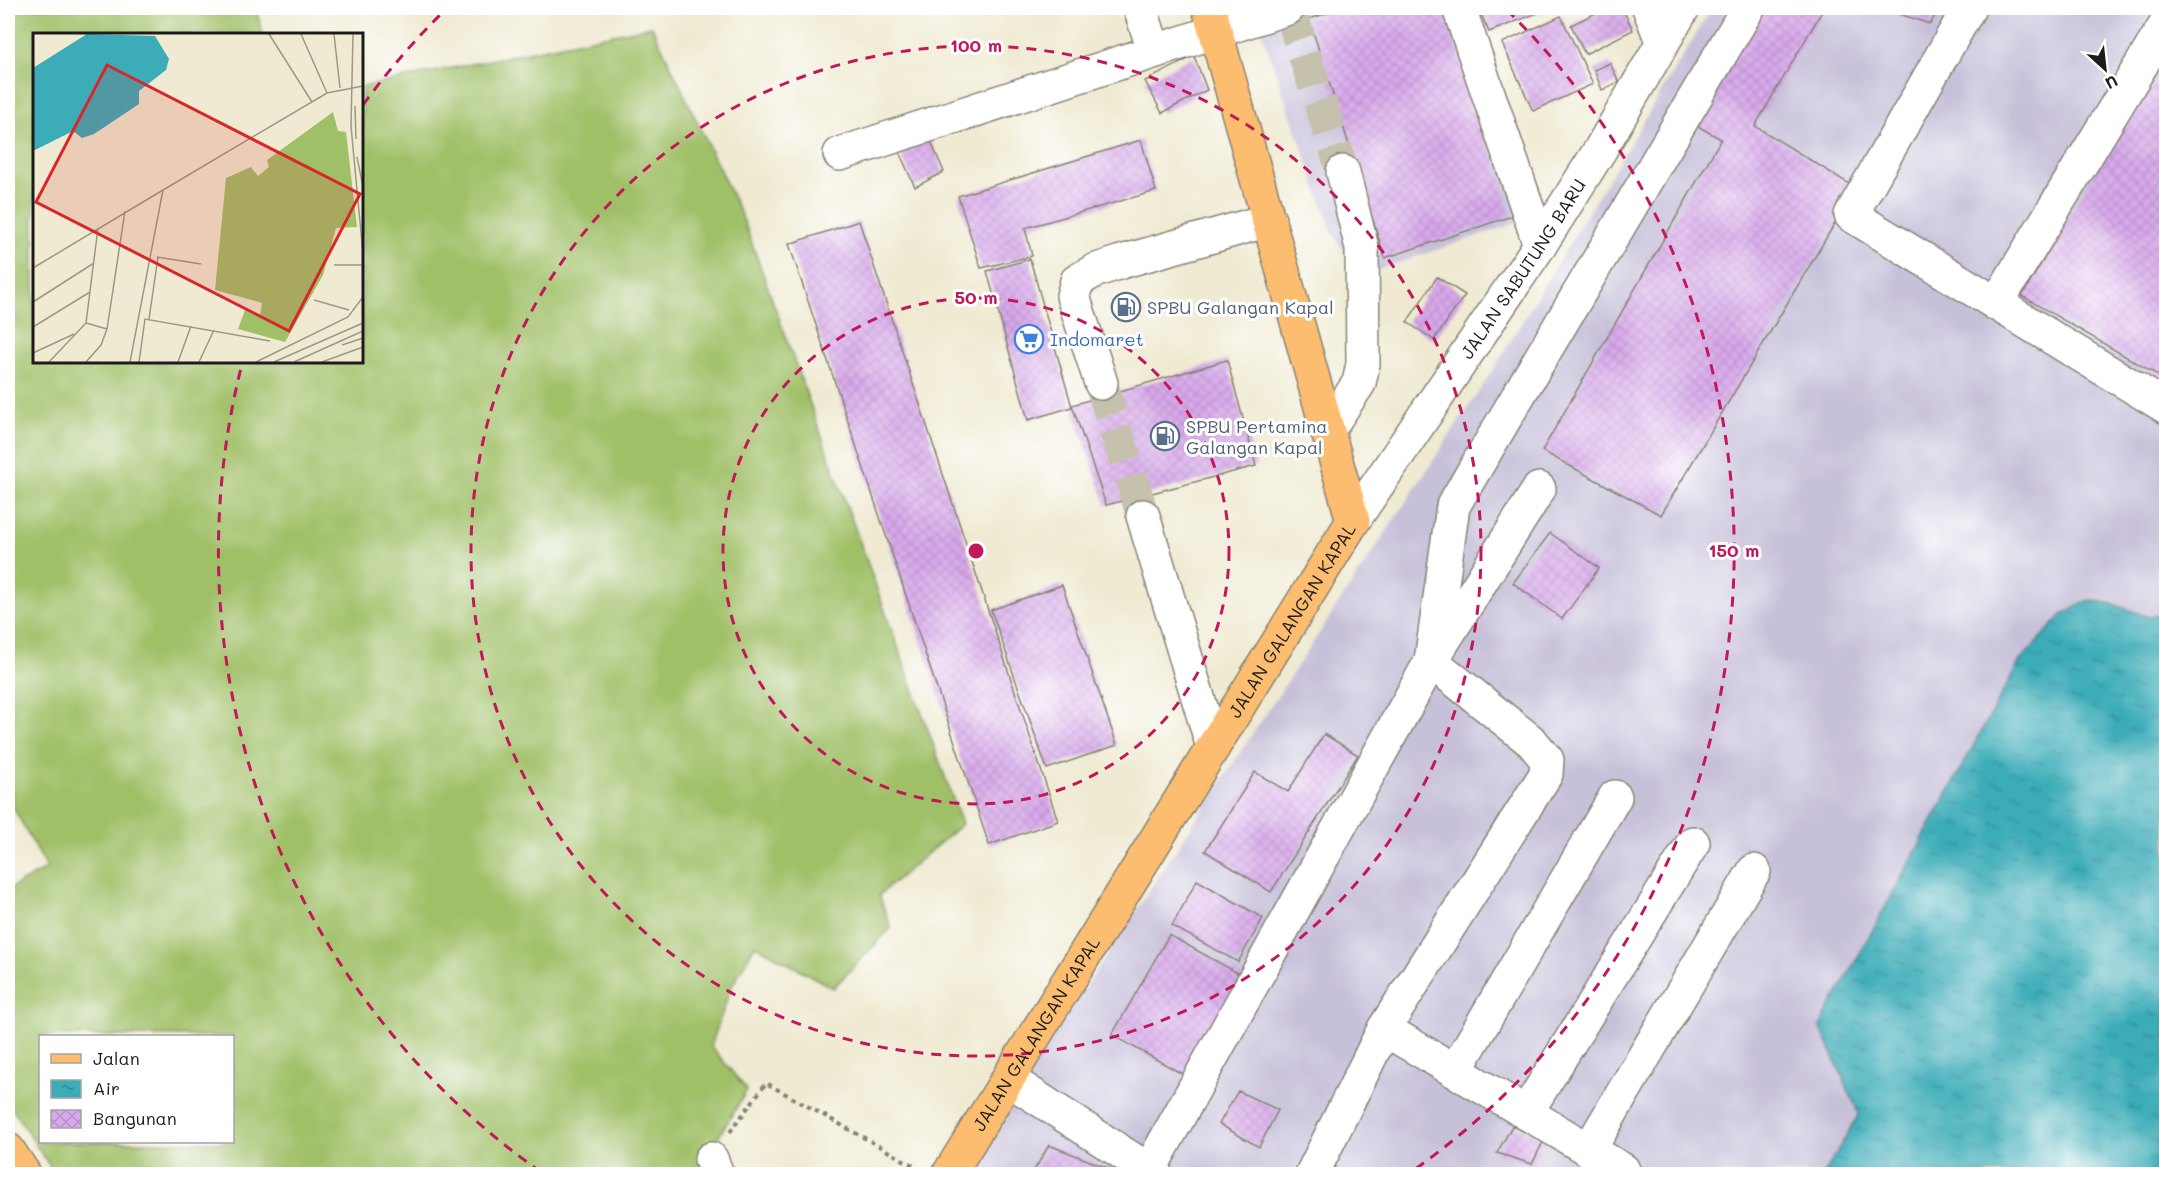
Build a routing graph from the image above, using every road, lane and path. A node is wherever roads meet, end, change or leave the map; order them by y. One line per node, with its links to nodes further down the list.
1 (1140, 8): 11 (street)
2 (1288, 8): 8 (street)
3 (1459, 8): 15 (street)
4 (1649, 8): 10 (street)
5 (1683, 8): 10 (street, JALAN SABUTUNG BARU)
6 (1748, 8): 23 (street)
7 (1969, 8): 16 (street)
8 (1213, 20): 11 (street); 14 (main road, JALAN GALANGAN KAPAL)
9 (2166, 24): 16 (street)
10 (1662, 41): 15 (street, JALAN SABUTUNG BARU)
11 (1155, 50): 12 (street)
12 (840, 154)
13 (1343, 172): 19 (street)
14 (1269, 220): 17 (street); 19 (main road, JALAN GALANGAN KAPAL)
15 (1540, 245): 22 (street, JALAN SABUTUNG BARU)
16 (1996, 304): 18 (street)
17 (1101, 383)
18 (2166, 407)
19 (1327, 431): 22 (main road, JALAN GALANGAN KAPAL)
20 (1539, 489): 23 (street)
21 (1143, 516): 24 (street)
22 (1353, 521): 24 (main road, JALAN GALANGAN KAPAL)
23 (1431, 661): 28 (street); 36 (street)
24 (1213, 747): 30 (main road, JALAN GALANGAN KAPAL)
25 (1615, 797): 29 (street)
26 (1693, 843): 31 (street)
27 (1754, 871): 33 (street)
28 (1384, 1029): 29 (street); 39 (street)
29 (1455, 1071): 31 (street)
30 (1008, 1079): 35 (main road, JALAN GALANGAN KAPAL); 36 (street)
31 (1526, 1113): 33 (street)
32 (8, 1150): 38 (main road)
33 (1589, 1150): 37 (street)
34 (714, 1167): 35 (path)
35 (934, 1172)
36 (1150, 1173)
37 (1622, 1173)
38 (24, 1174)
39 (1312, 1174)

